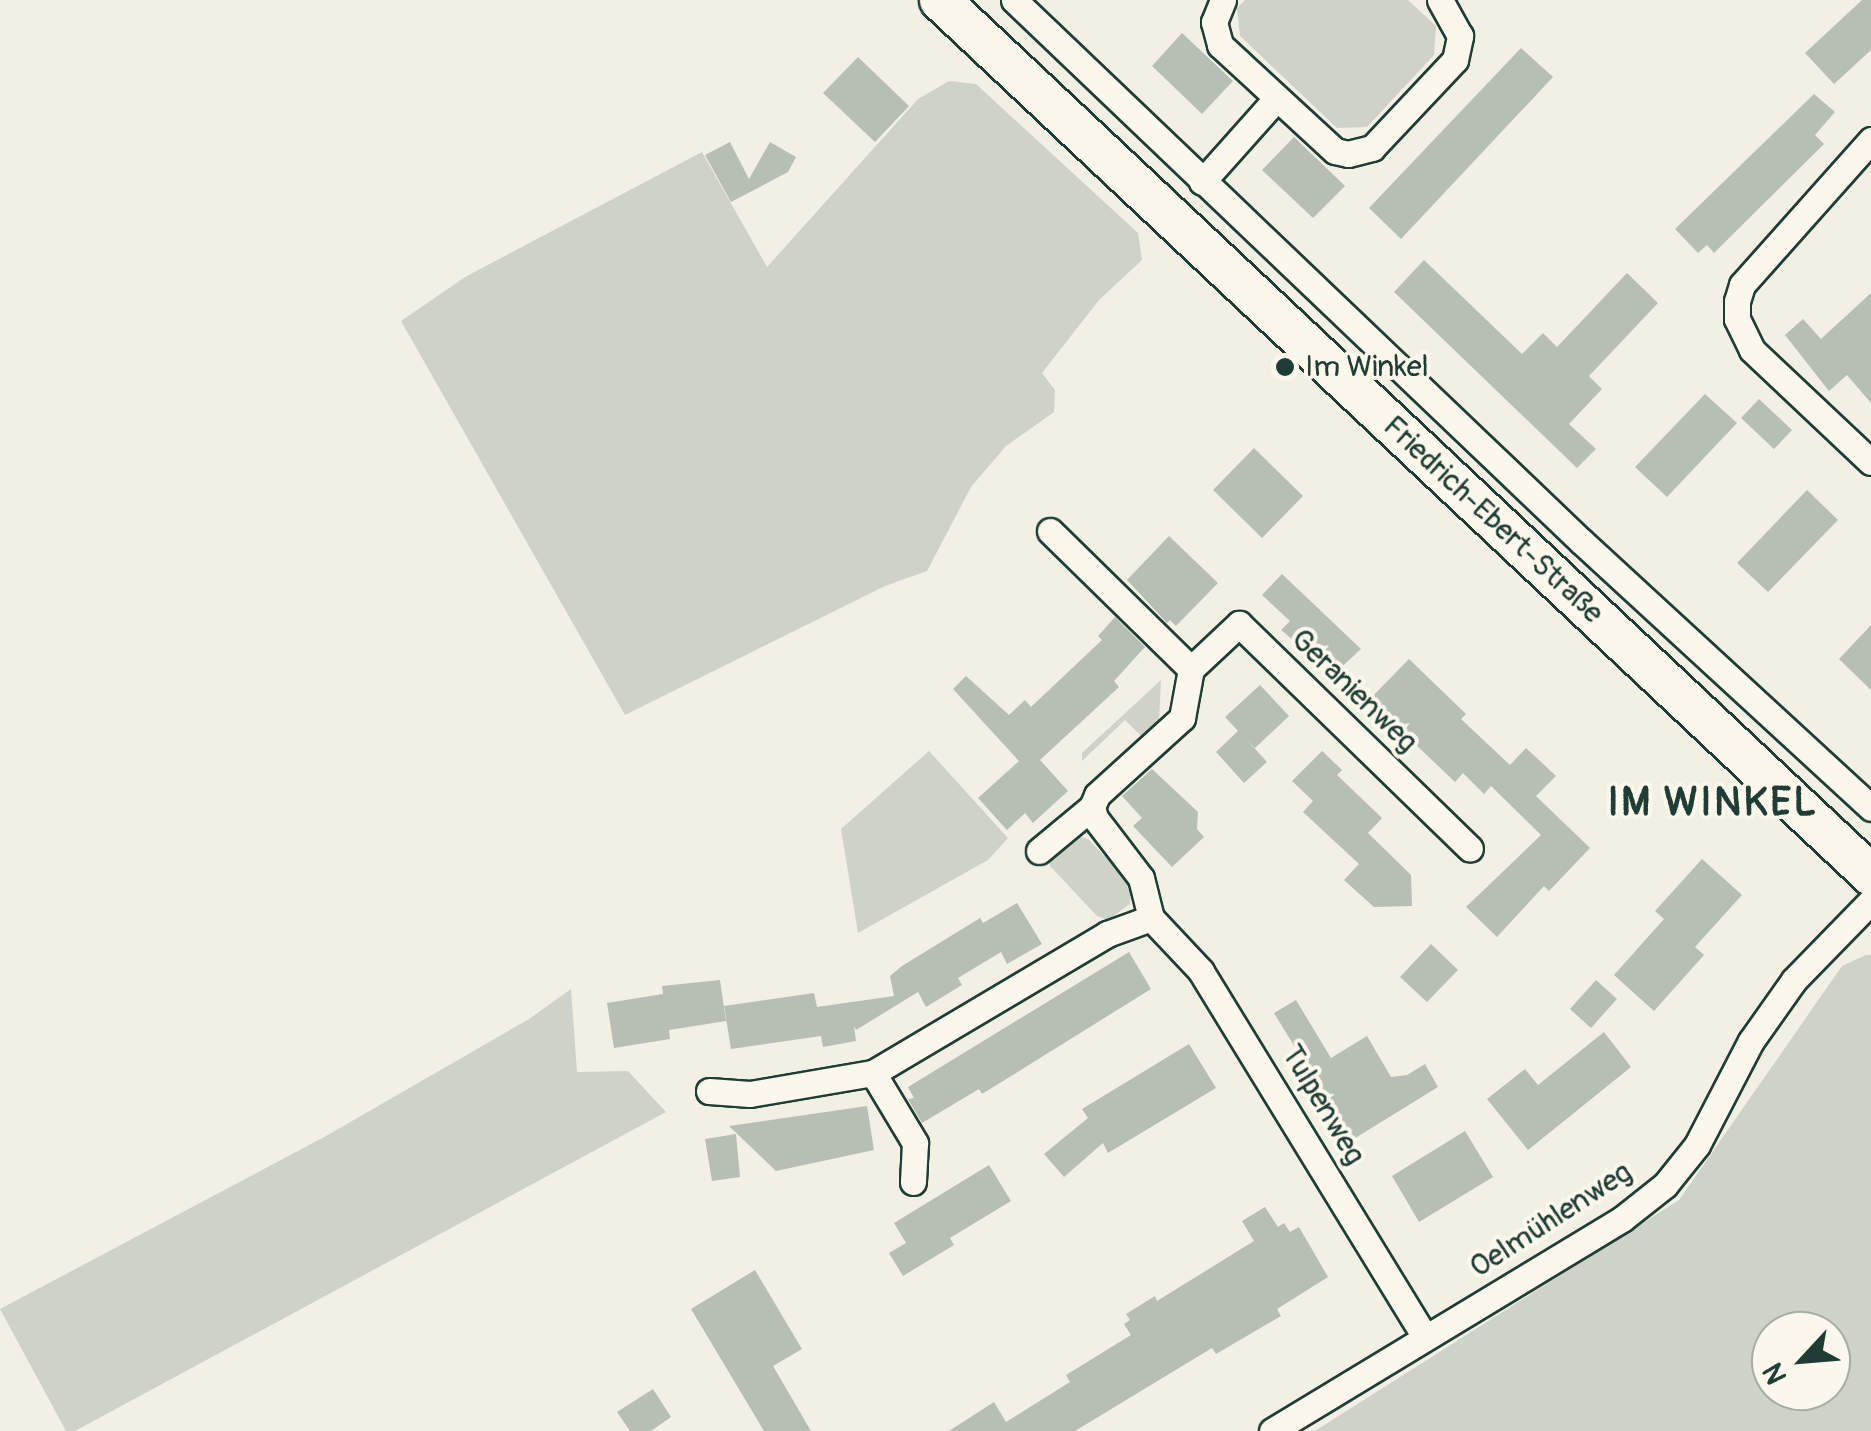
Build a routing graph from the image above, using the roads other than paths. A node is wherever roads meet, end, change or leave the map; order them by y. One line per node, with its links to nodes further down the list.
1 (940, 0): 15 (main road, Friedrich-Ebert-Straße)
2 (1014, 0): 7 (street, Friedrich-Ebert-Straße)
3 (1222, 0): 5 (street)
4 (1440, 0): 5 (street)
5 (1276, 100): 7 (street)
6 (1871, 140): 8 (street)
7 (1202, 182): 12 (street, Friedrich-Ebert-Straße)
8 (1871, 462)
9 (1050, 532): 10 (street)
10 (1191, 668): 11 (street); 14 (street, Geranienweg)
11 (1094, 801): 13 (street); 17 (street, Tulpenweg)
12 (1871, 808)
13 (1039, 850)
14 (1470, 850)
15 (1871, 874)
16 (1871, 901): 21 (street, Oelmühlenweg)
17 (1151, 918): 18 (street); 21 (street, Tulpenweg)
18 (873, 1074): 19 (street); 20 (street)
19 (709, 1091)
20 (913, 1182)
21 (1425, 1337): 22 (street, Oelmühlenweg)
22 (1272, 1431)

